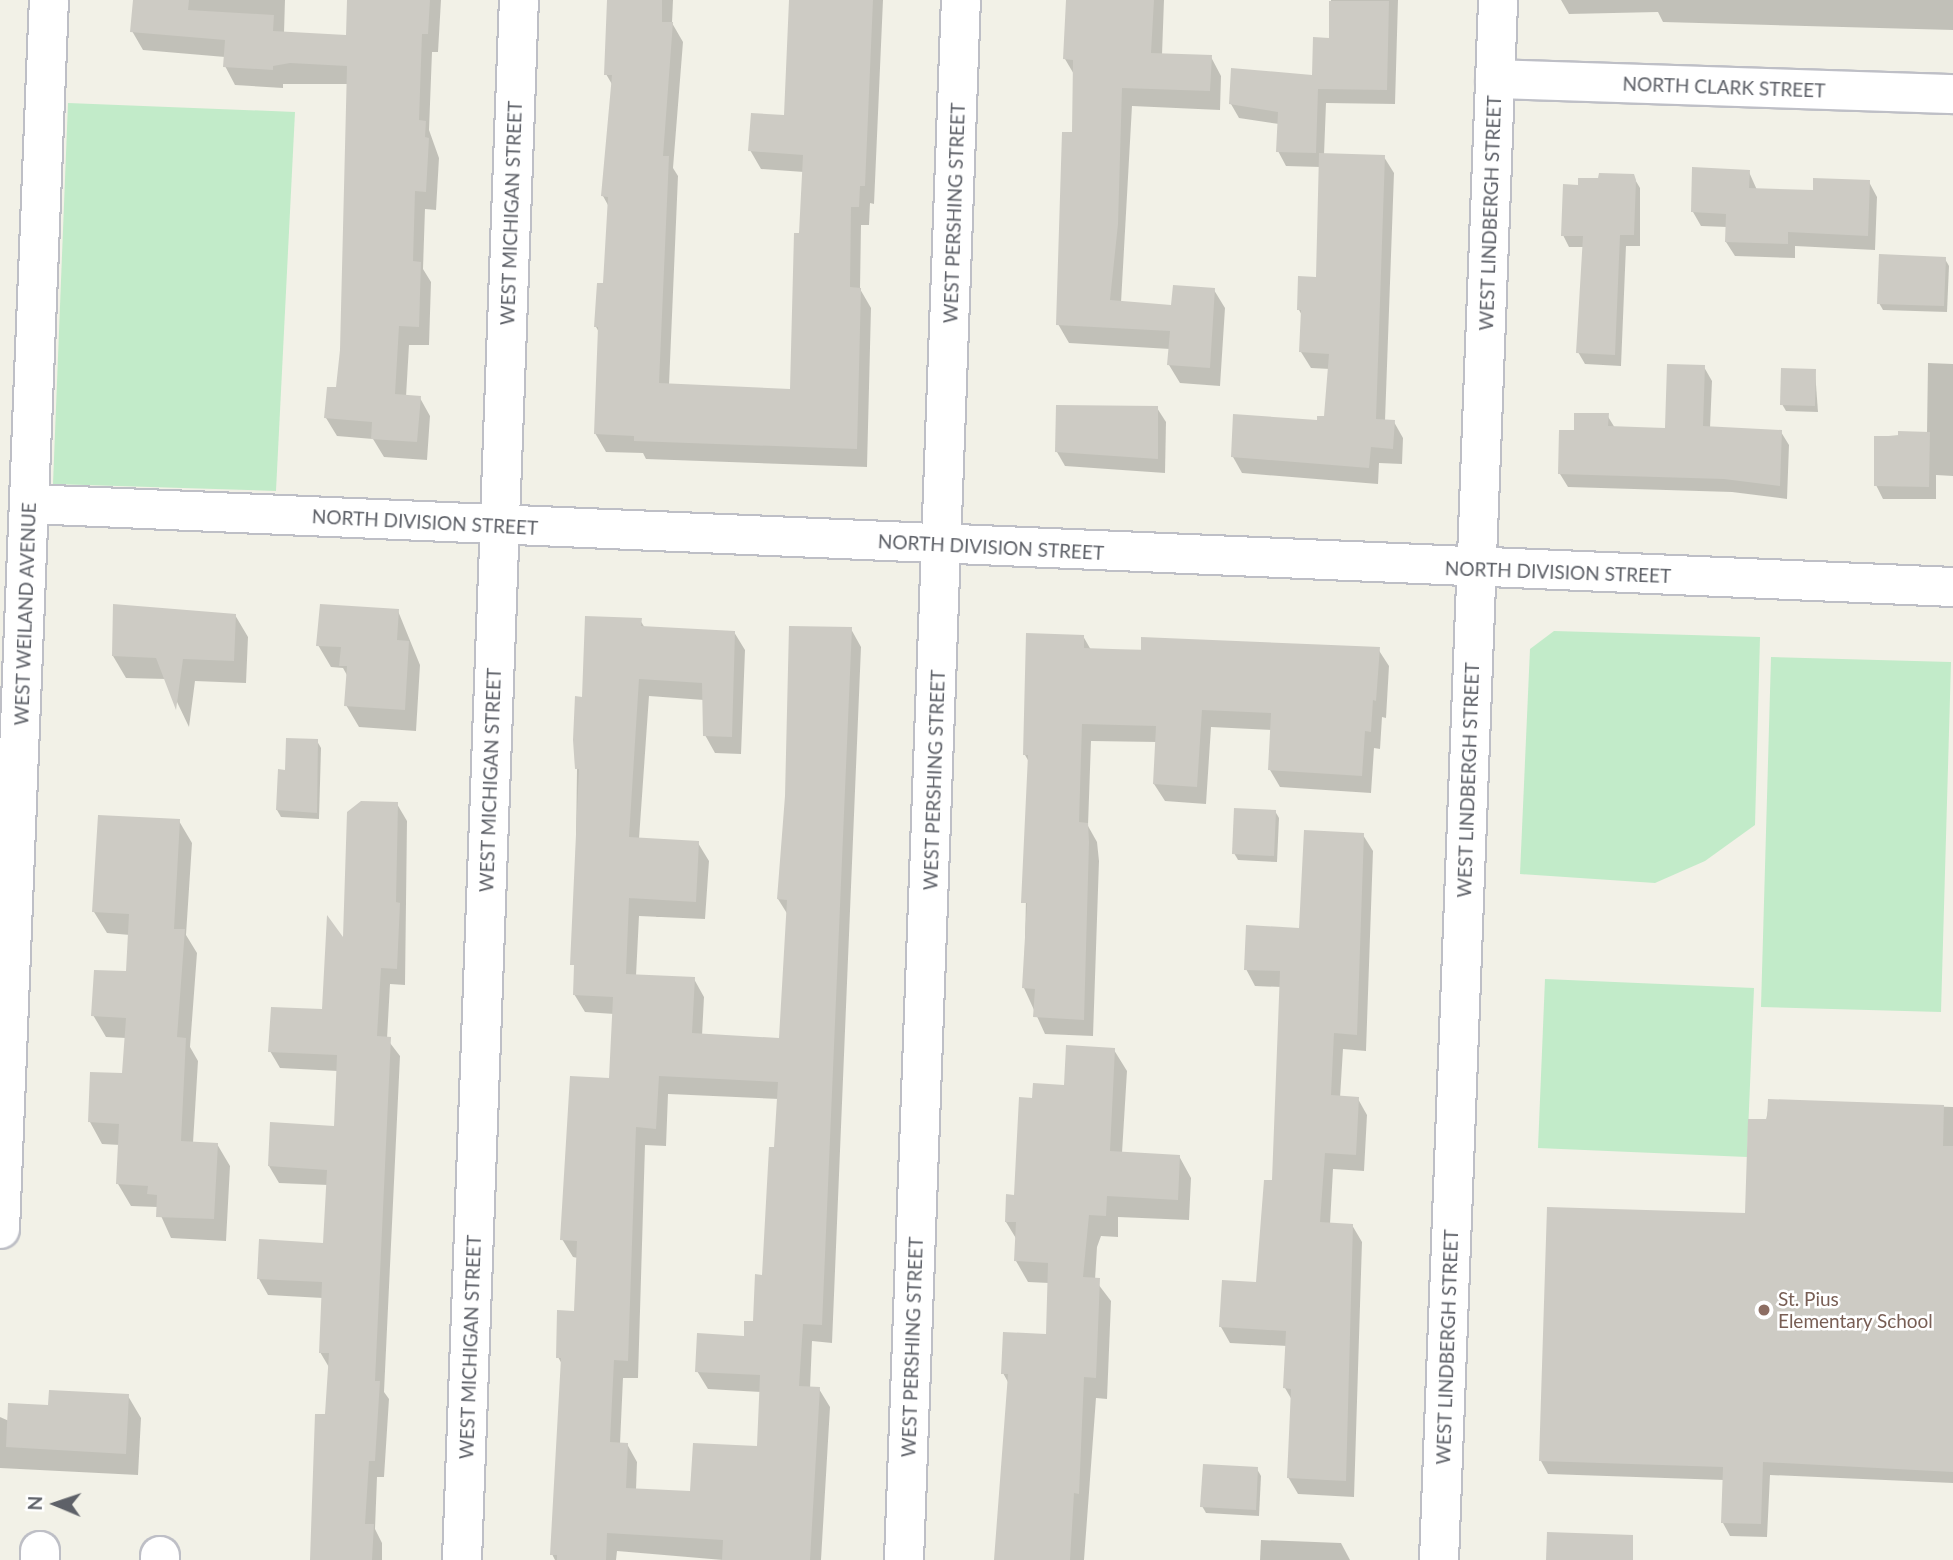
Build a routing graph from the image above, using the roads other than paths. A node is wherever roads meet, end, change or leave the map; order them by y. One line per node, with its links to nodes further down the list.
1 (49, 0): 7 (street, WEST WEILAND AVENUE)
2 (519, 0): 8 (street, WEST MICHIGAN STREET)
3 (961, 0): 9 (street, WEST PERSHING STREET)
4 (1498, 0): 5 (street, WEST LINDBERGH STREET)
5 (1495, 79): 6 (street, NORTH CLARK STREET); 10 (street, WEST LINDBERGH STREET)
6 (1953, 94)
7 (29, 504): 8 (street, NORTH DIVISION STREET); 12 (street, WEST WEILAND AVENUE)
8 (499, 526): 9 (street, NORTH DIVISION STREET); 13 (street, WEST MICHIGAN STREET)
9 (943, 545): 10 (street, NORTH DIVISION STREET); 14 (street, WEST PERSHING STREET)
10 (1476, 569): 11 (street, NORTH DIVISION STREET); 15 (street, WEST LINDBERGH STREET)
11 (1953, 587)
12 (0, 1229)
13 (462, 1560)
14 (904, 1560)
15 (1439, 1560)

